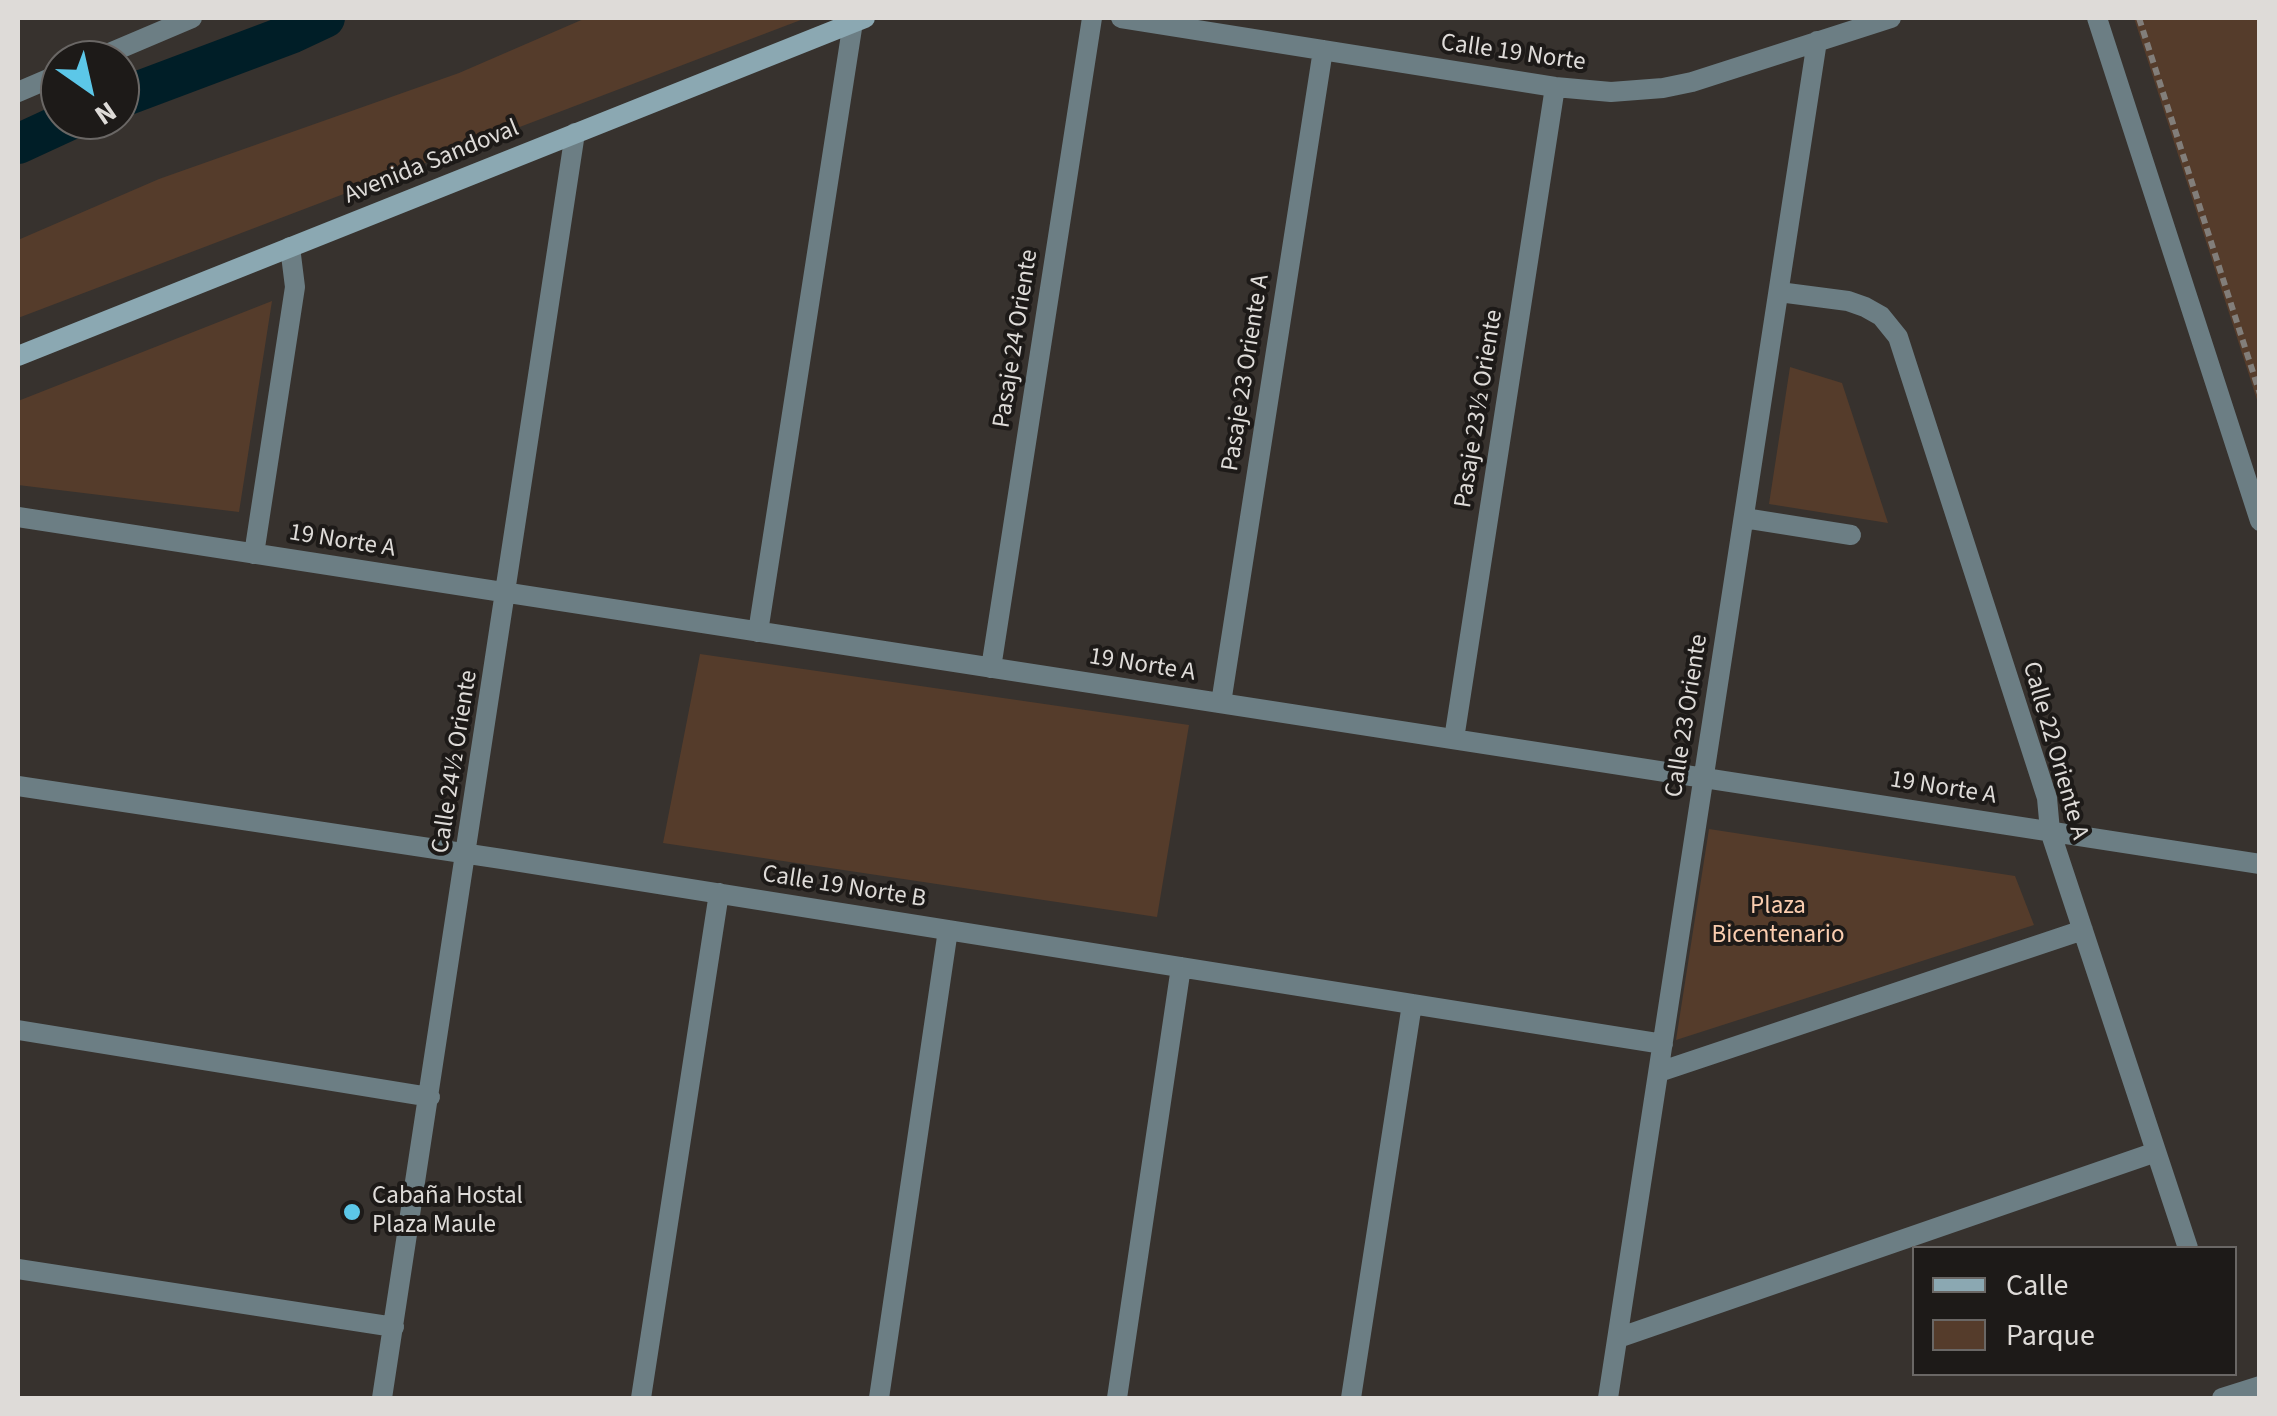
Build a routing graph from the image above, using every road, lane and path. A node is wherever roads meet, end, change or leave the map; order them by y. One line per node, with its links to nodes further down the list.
1 (192, 18): 8 (street)
2 (1092, 18): 24 (street, Pasaje 24 Oriente)
3 (1120, 18): 10 (street, Calle 19 Norte)
4 (1891, 18): 9 (street, Calle 19 Norte)
5 (2097, 18): 19 (street)
6 (2139, 18): 16 (path)
7 (859, 20): 12 (street, Avenida Sandoval); 23 (street)
8 (140, 40)
9 (1817, 42): 11 (street, Calle 19 Norte); 14 (street, Calle 23 Oriente)
10 (1323, 50): 11 (street, Calle 19 Norte); 25 (street, Pasaje 23 Oriente A)
11 (1555, 87): 26 (street, Pasaje 23½ Oriente)
12 (574, 133): 13 (street, Avenida Sandoval); 22 (street, Calle 24½ Oriente)
13 (290, 247): 15 (street, Avenida Sandoval); 21 (street)
14 (1778, 292): 18 (street, Calle 23 Oriente); 29 (street, Calle 22 Oriente A)
15 (18, 356)
16 (2260, 394)
17 (18, 517): 21 (street, 19 Norte A)
18 (1744, 518): 20 (street); 27 (street, Calle 23 Oriente)
19 (2260, 521)
20 (1851, 535)
21 (254, 554): 22 (street, 19 Norte A)
22 (507, 593): 23 (street, 19 Norte A); 30 (street, Calle 24½ Oriente)
23 (758, 632): 24 (street, 19 Norte A)
24 (991, 668): 25 (street, 19 Norte A)
25 (1221, 703): 26 (street, 19 Norte A)
26 (1454, 739): 27 (street, 19 Norte A)
27 (1704, 778): 29 (street, 19 Norte A); 38 (street, Calle 23 Oriente)
28 (18, 786): 30 (street, Calle 19 Norte B)
29 (2050, 831): 31 (street, 19 Norte A); 34 (street, Calle 22 Oriente A)
30 (467, 854): 32 (street, Calle 19 Norte B); 40 (street, Calle 24½ Oriente)
31 (2260, 864)
32 (719, 894): 33 (street, Calle 19 Norte B); 49 (street)
33 (948, 930): 35 (street, Calle 19 Norte B); 50 (street)
34 (2083, 930): 39 (street); 41 (street, Calle 22 Oriente A)
35 (1181, 967): 36 (street, Calle 19 Norte B); 51 (street)
36 (1412, 1004): 38 (street, Calle 19 Norte B); 52 (street)
37 (18, 1030): 40 (street)
38 (1663, 1044): 39 (street, Calle 23 Oriente)
39 (1658, 1072): 45 (street, Calle 23 Oriente)
40 (430, 1097): 44 (street, Calle 24½ Oriente)
41 (2156, 1152): 42 (street, Calle 22 Oriente A); 45 (street)
42 (2187, 1246)
43 (18, 1269): 44 (street)
44 (394, 1326): 48 (street, Calle 24½ Oriente)
45 (1618, 1338): 53 (street, Calle 23 Oriente)
46 (2260, 1386): 47 (street)
47 (2229, 1389)
48 (382, 1398)
49 (641, 1398)
50 (878, 1398)
51 (1117, 1398)
52 (1351, 1398)
53 (1608, 1398)

